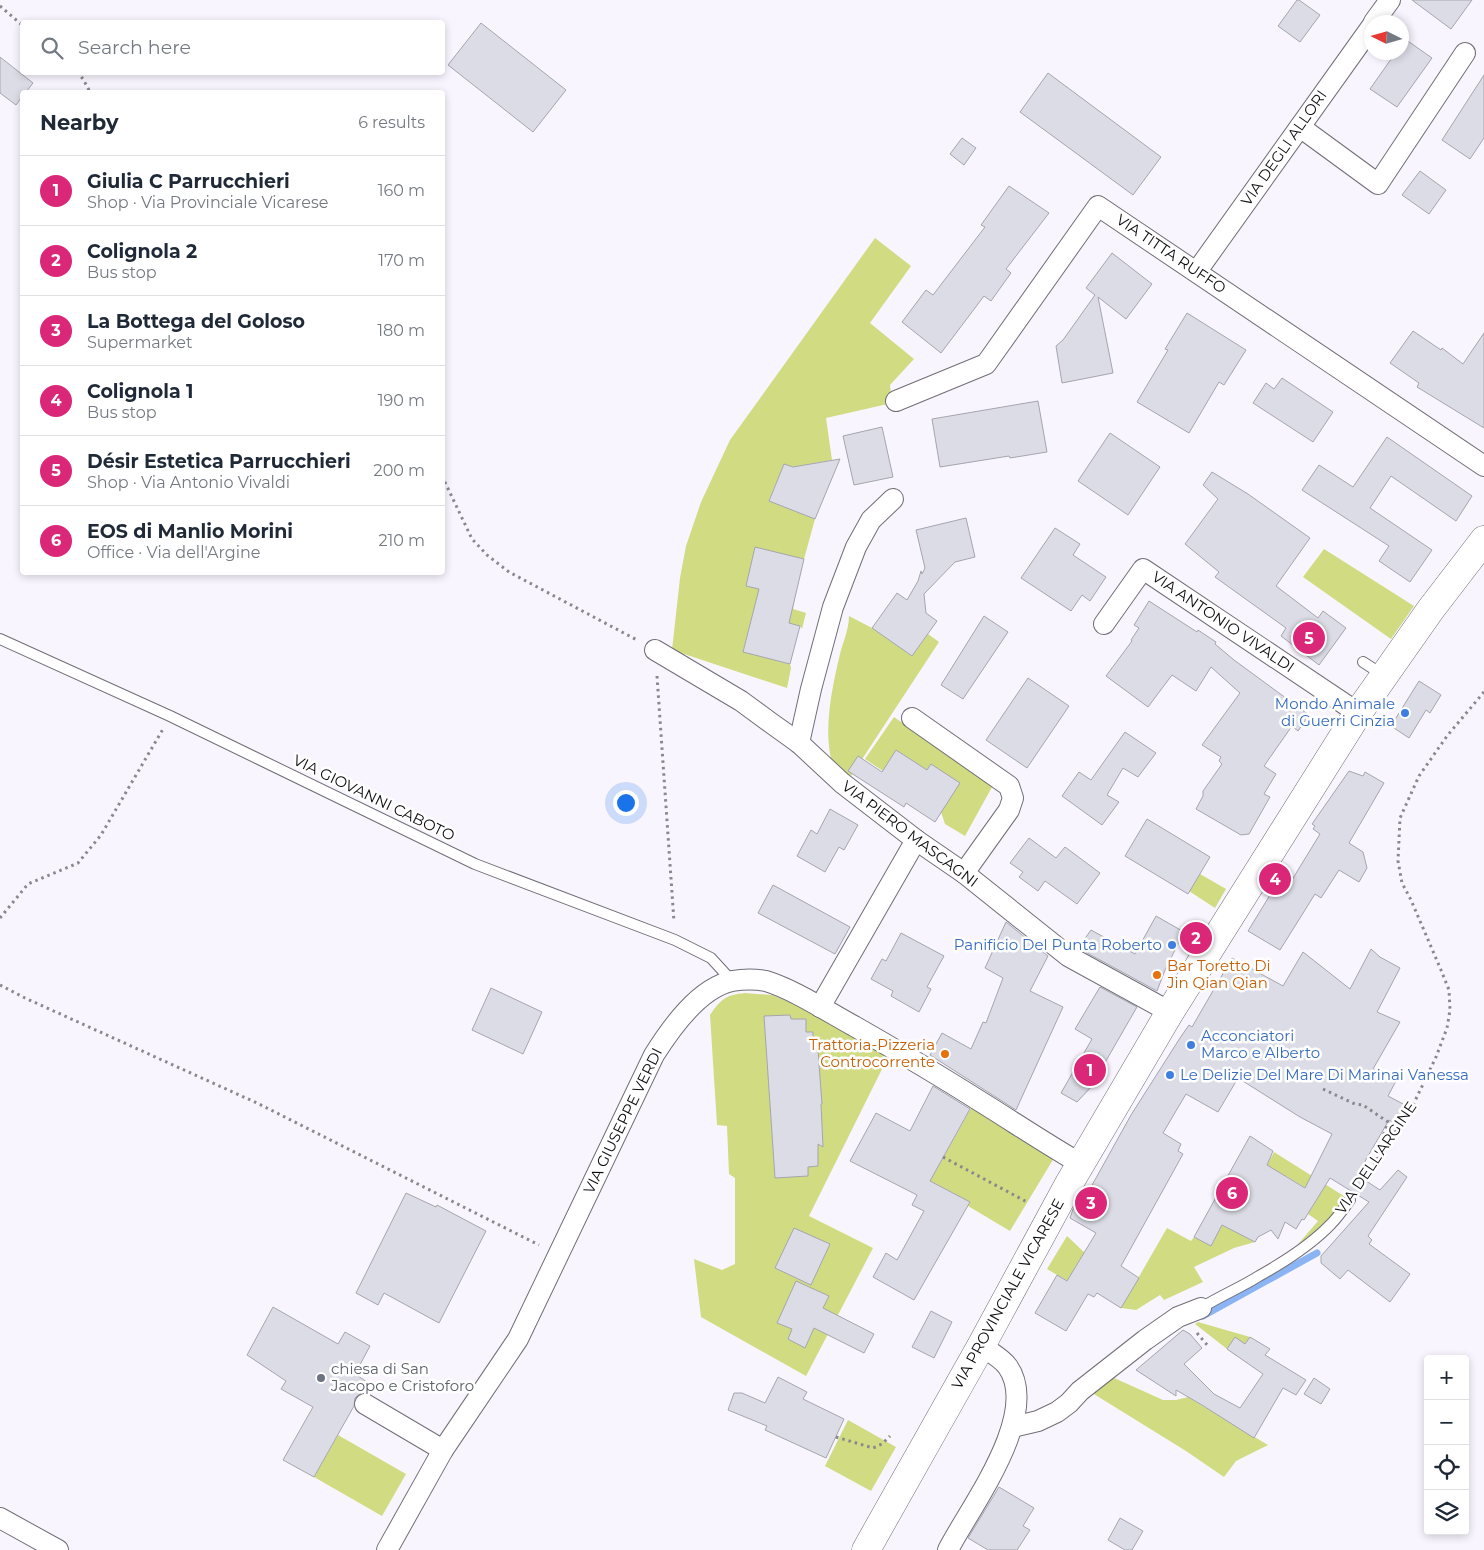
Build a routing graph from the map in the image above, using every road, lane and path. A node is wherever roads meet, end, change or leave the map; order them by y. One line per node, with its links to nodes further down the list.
1 (1390, 0): 3 (street)
2 (0, 6): 4 (path)
3 (1379, 15)
4 (20, 23)
5 (1364, 37): 9 (street, VIA DEGLI ALLORI)
6 (1465, 53): 9 (street)
7 (80, 75): 8 (path)
8 (89, 90)
9 (1300, 127): 10 (street, VIA DEGLI ALLORI)
10 (1197, 271): 11 (street, VIA TITTA RUFFO); 12 (street, VIA TITTA RUFFO)
11 (896, 402)
12 (1484, 466)
13 (445, 482): 18 (path)
14 (893, 499): 23 (street)
15 (1484, 540): 20 (main road, VIA PROVINCIALE VICARESE)
16 (1104, 624): 20 (street, VIA ANTONIO VIVALDI)
17 (0, 639): 21 (lane, VIA GIOVANNI CABOTO)
18 (655, 650): 23 (street, VIA PIERO MASCAGNI); 27 (path)
19 (1484, 692): 34 (path, VIA DELL'ARGINE)
20 (1358, 713): 31 (main road, VIA PROVINCIALE VICARESE)
21 (170, 716): 26 (path); 27 (lane, VIA GIOVANNI CABOTO)
22 (912, 718): 25 (street)
23 (799, 744): 24 (street, VIA PIERO MASCAGNI)
24 (913, 845): 25 (street, VIA PIERO MASCAGNI); 30 (street)
25 (964, 874): 31 (street, VIA PIERO MASCAGNI)
26 (0, 918)
27 (675, 940): 28 (lane, VIA GIOVANNI CABOTO)
28 (732, 981): 30 (street, VIA GIUSEPPE VERDI); 38 (street, VIA GIUSEPPE VERDI)
29 (0, 985): 38 (path)
30 (820, 1007): 35 (street, VIA GIUSEPPE VERDI)
31 (1170, 1012): 35 (main road, VIA PROVINCIALE VICARESE)
32 (1323, 1089): 34 (path)
33 (943, 1158): 37 (path)
34 (1378, 1160): 36 (path, VIA DELL'ARGINE)
35 (1081, 1164): 41 (main road, VIA PROVINCIALE VICARESE)
36 (1350, 1200): 39 (lane, VIA DELL'ARGINE)
37 (1027, 1202)
38 (558, 1254): 47 (street, VIA GIUSEPPE VERDI)
39 (1201, 1308): 44 (street, VIA DELL'ARGINE)
40 (1190, 1334): 42 (path)
41 (981, 1346): 44 (street); 51 (main road, VIA PROVINCIALE VICARESE)
42 (1208, 1346)
43 (365, 1404): 47 (street)
44 (1013, 1427): 52 (street)
45 (836, 1436): 46 (path)
46 (890, 1436)
47 (443, 1450): 50 (street, VIA GIUSEPPE VERDI)
48 (0, 1518): 49 (street)
49 (58, 1550)
50 (387, 1550)
51 (866, 1550)
52 (948, 1550)

